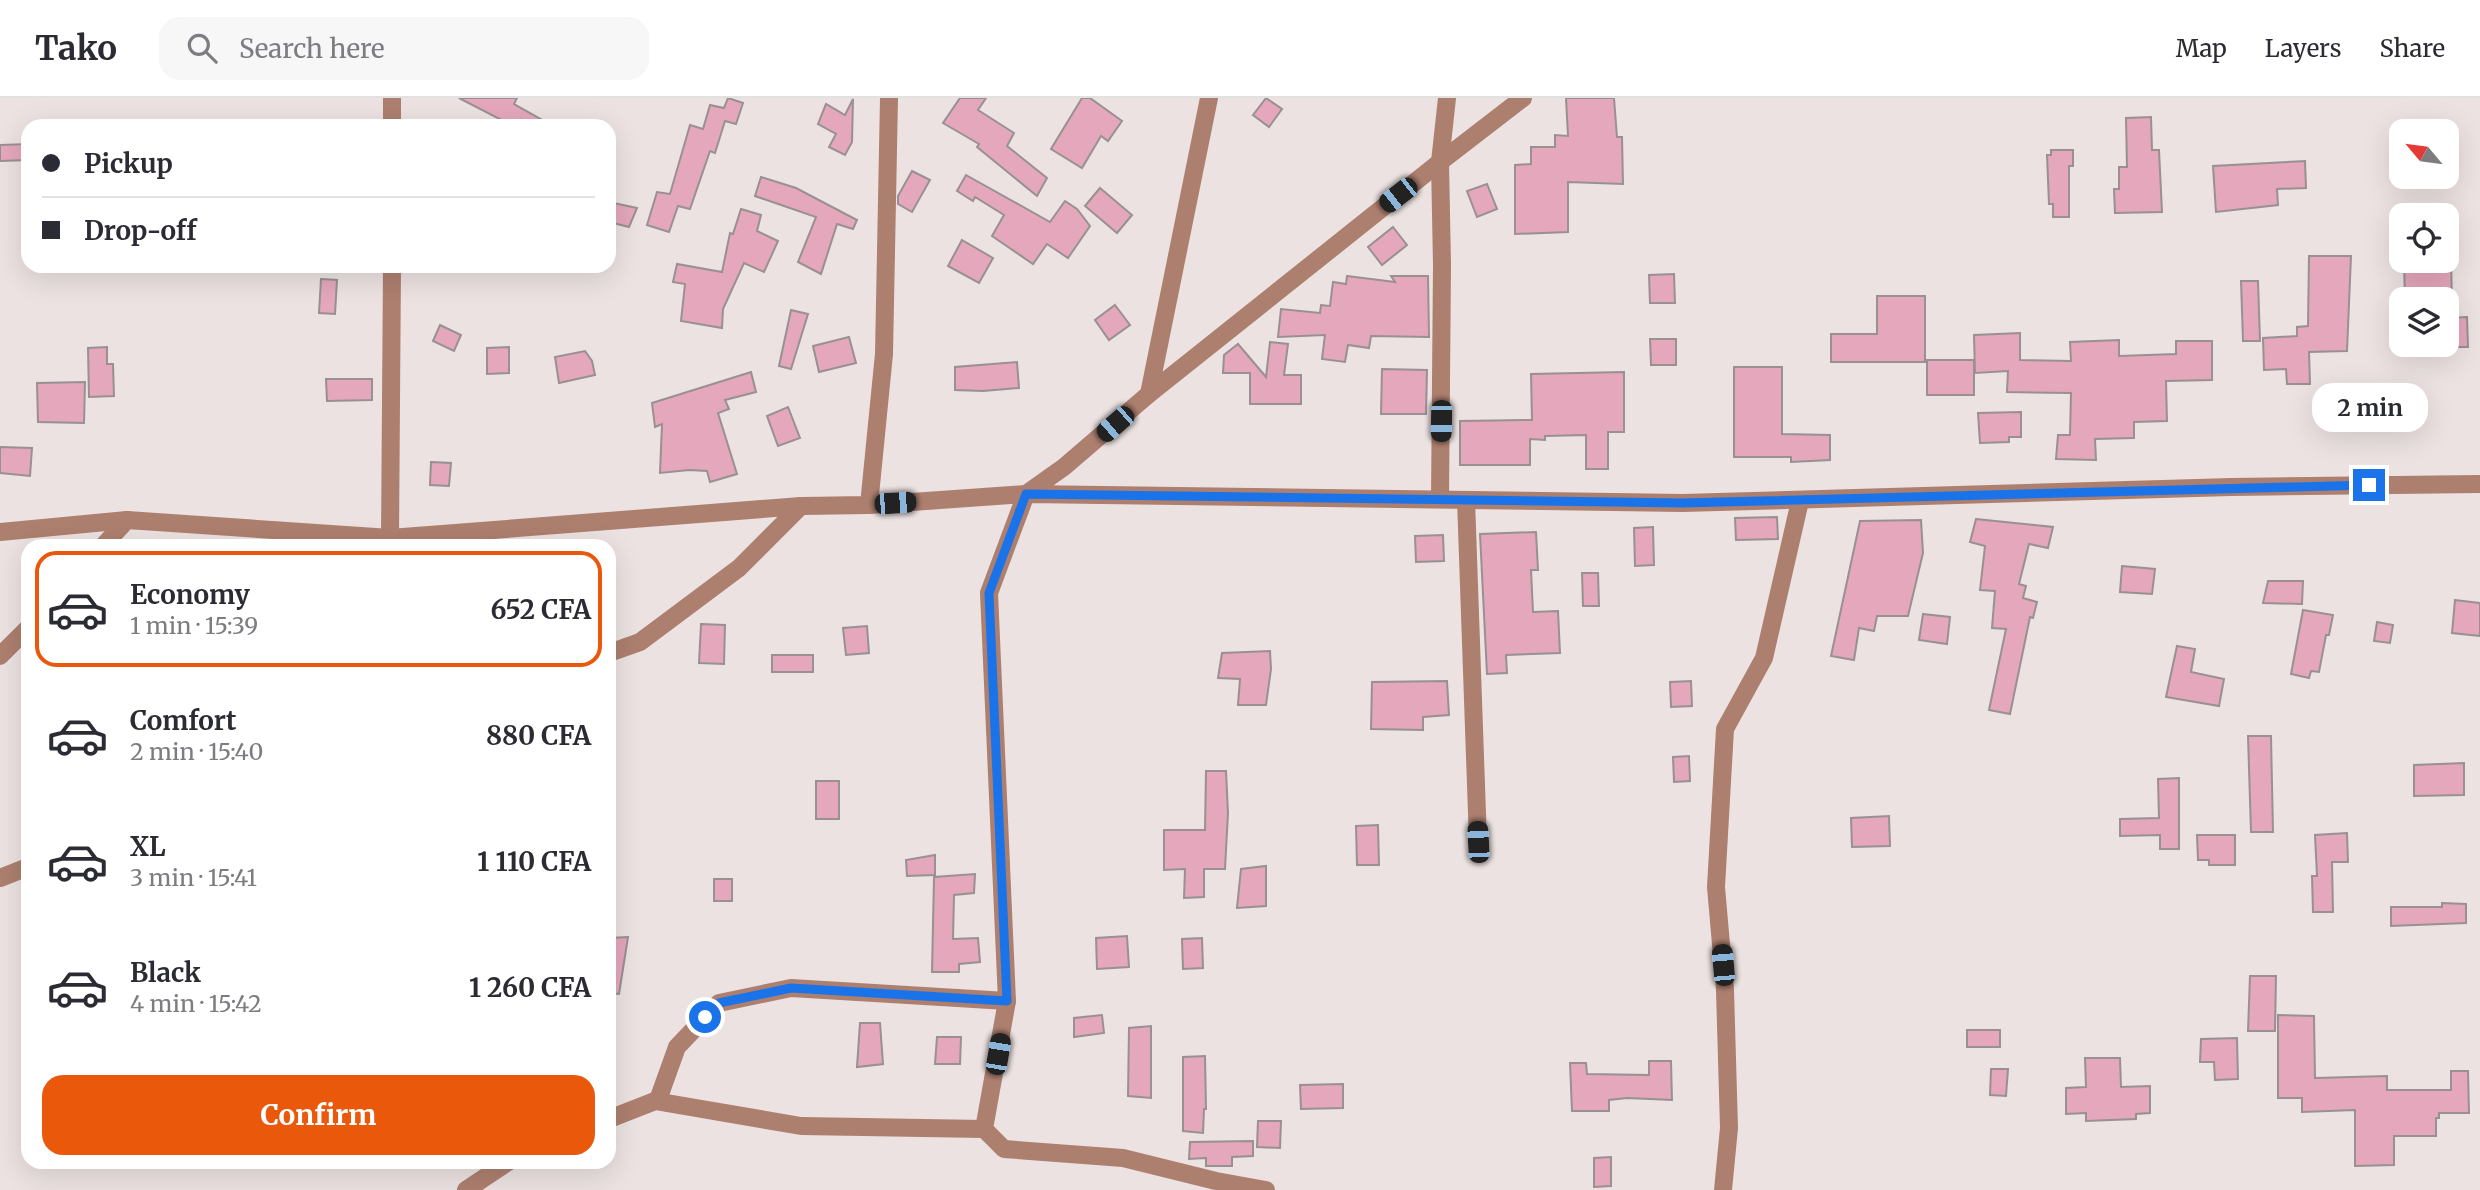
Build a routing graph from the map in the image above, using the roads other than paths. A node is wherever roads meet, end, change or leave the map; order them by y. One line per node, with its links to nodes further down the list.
1 (392, 98): 6 (street)
2 (889, 98): 15 (street)
3 (1209, 98): 9 (street)
4 (1447, 98): 7 (street)
5 (1523, 98): 7 (street)
6 (392, 119)
7 (1440, 162): 9 (street); 12 (street)
8 (392, 273): 19 (street)
9 (1149, 394): 11 (street)
10 (2480, 484): 14 (street)
11 (1026, 494): 12 (street); 15 (street); 27 (street)
12 (1440, 499): 13 (street)
13 (1466, 500): 14 (street); 24 (street)
14 (1800, 501): 34 (street)
15 (869, 505): 16 (street)
16 (801, 506): 19 (street); 22 (street)
17 (127, 520): 18 (street); 19 (street); 20 (street)
18 (0, 532)
19 (390, 538)
20 (109, 539)
21 (21, 635): 23 (street)
22 (616, 651)
23 (0, 656)
24 (1478, 842)
25 (21, 870): 26 (street)
26 (0, 878)
27 (1007, 1001): 28 (street); 30 (street)
28 (658, 1100)
29 (616, 1116): 30 (street)
30 (984, 1129): 33 (street)
31 (498, 1169): 32 (street)
32 (466, 1190)
33 (1266, 1190)
34 (1723, 1190)

